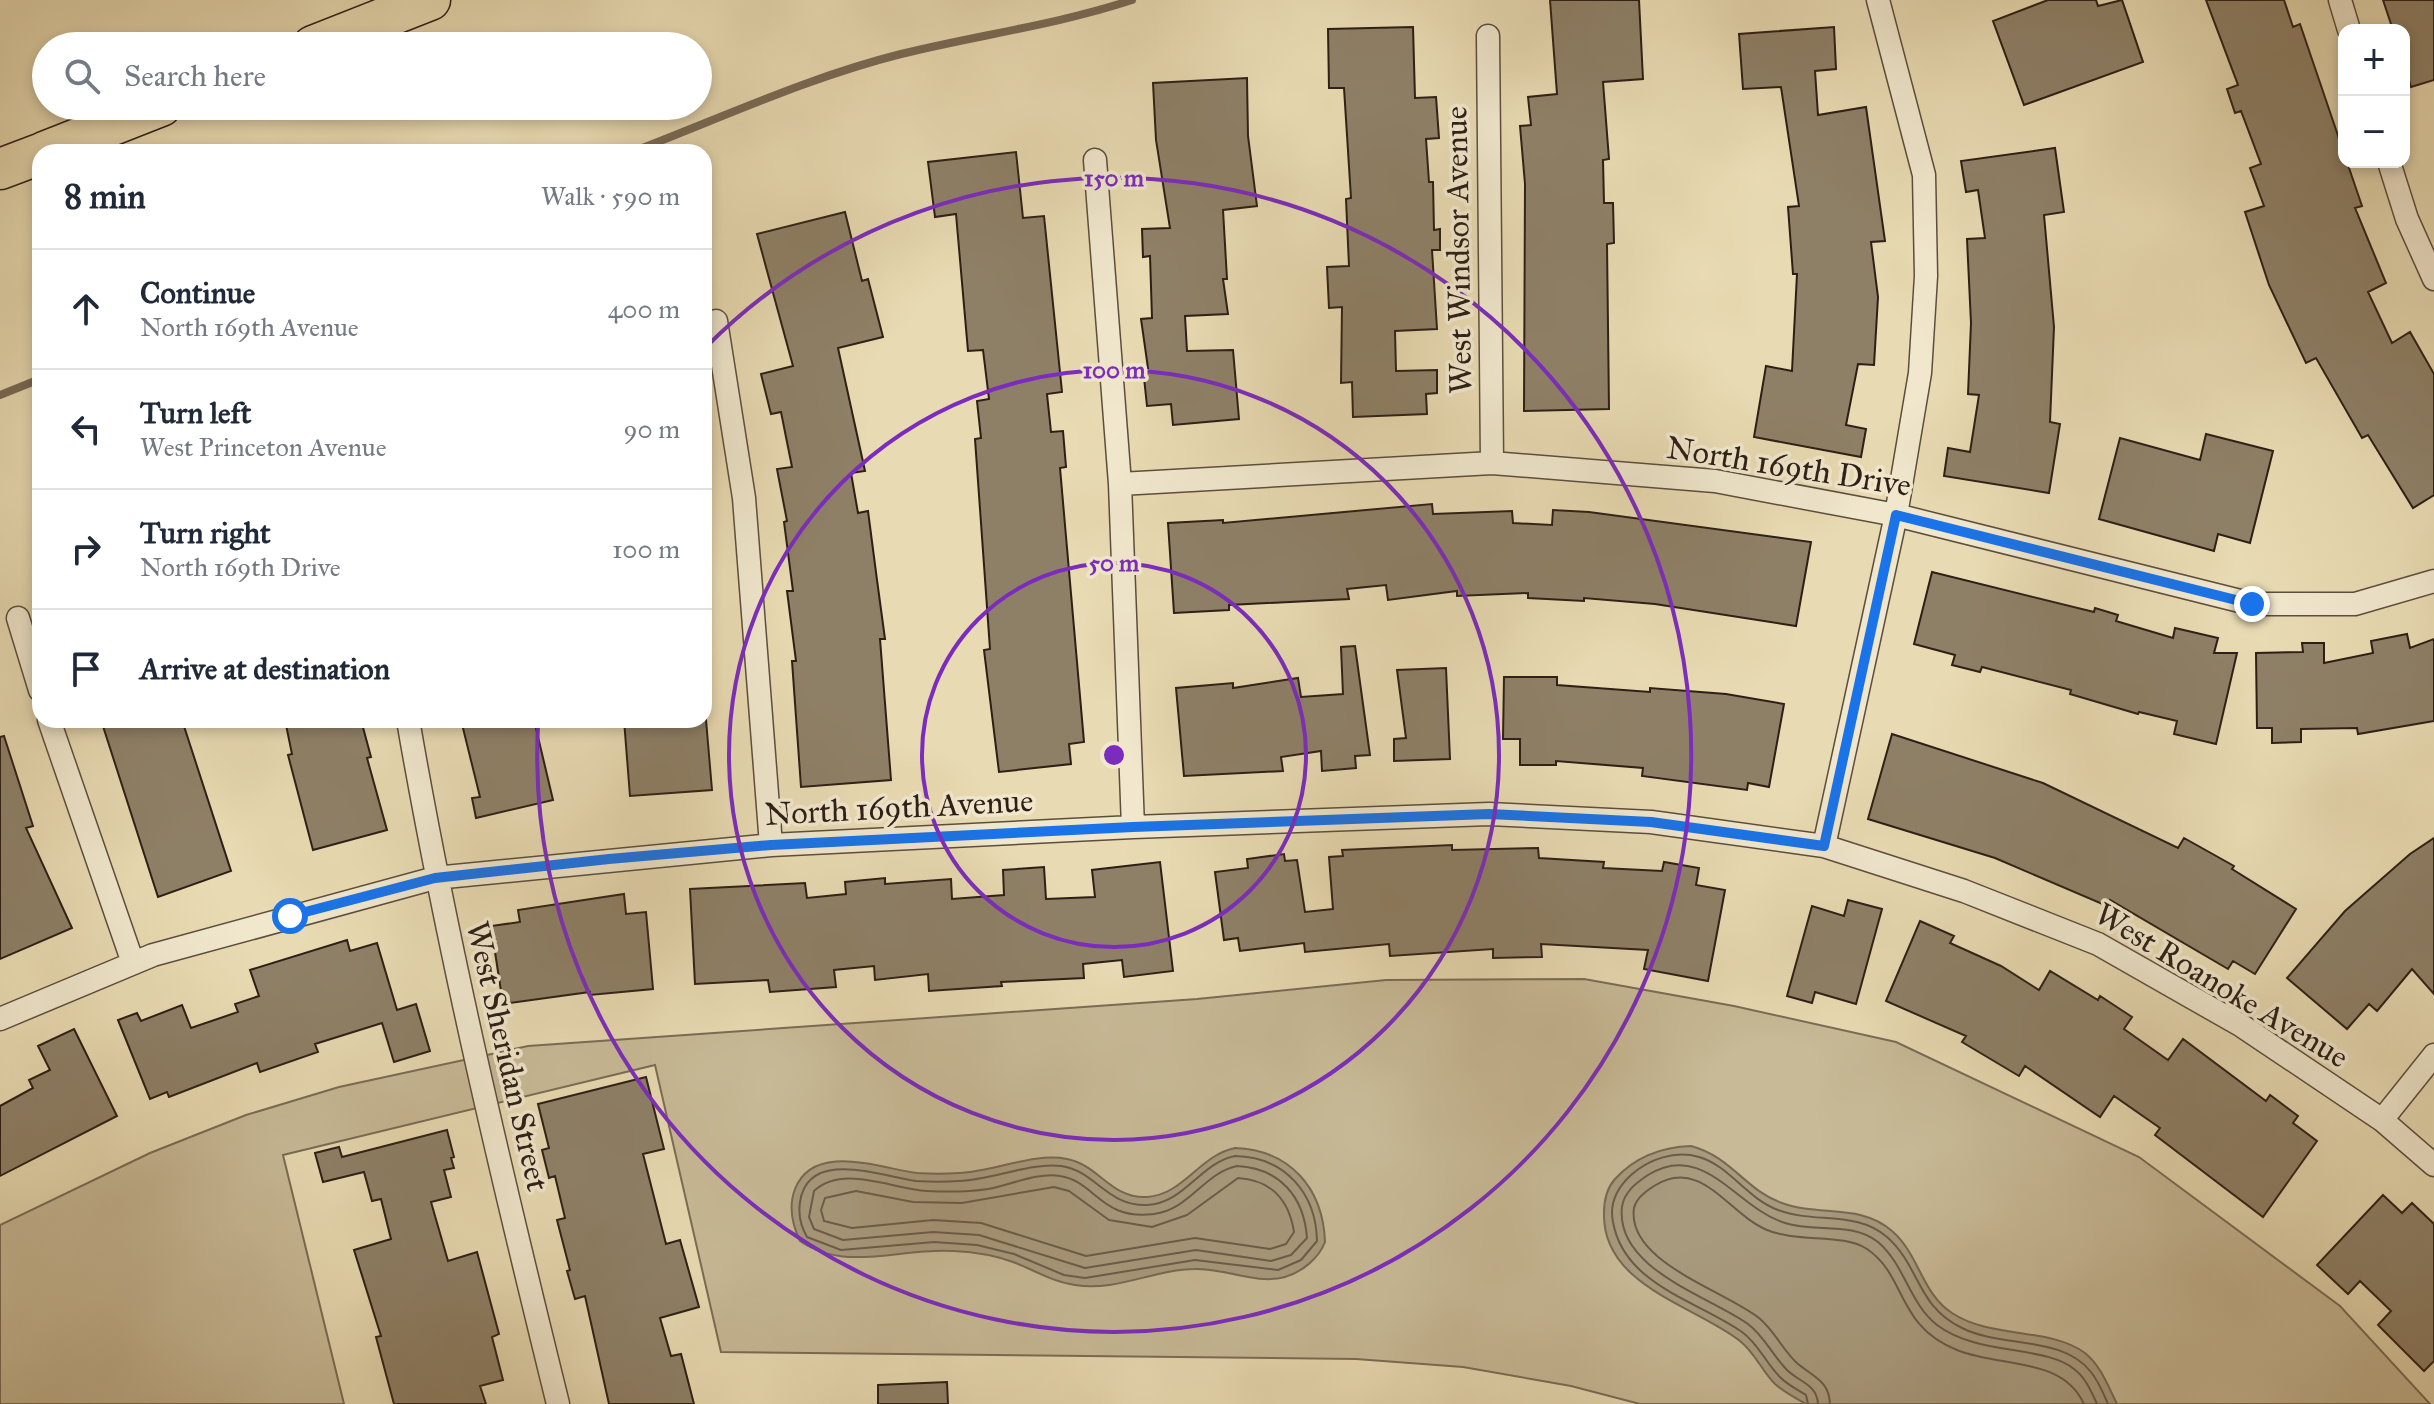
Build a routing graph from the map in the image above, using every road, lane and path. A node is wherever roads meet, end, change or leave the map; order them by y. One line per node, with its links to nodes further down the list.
1 (430, 0): 5 (highway)
2 (1878, 0): 15 (street)
3 (2340, 0): 4 (street)
4 (2347, 24)
5 (349, 32)
6 (1488, 36): 13 (street, West Windsor Avenue)
7 (126, 120): 8 (highway)
8 (65, 144)
9 (1095, 160): 14 (street)
10 (2391, 168): 11 (street)
11 (2434, 279)
12 (716, 321): 22 (street)
13 (1492, 463): 14 (street, North 169th Drive); 15 (street, North 169th Drive)
14 (1120, 484): 21 (street)
15 (1896, 515): 16 (street, North 169th Drive); 23 (street)
16 (2434, 581)
17 (18, 618): 18 (street)
18 (32, 664)
19 (52, 728): 25 (street)
20 (409, 728): 24 (street, West Sheridan Street)
21 (1133, 827): 22 (street, North 169th Avenue); 23 (street, North 169th Avenue)
22 (771, 845): 24 (street, North 169th Avenue)
23 (1824, 846): 28 (street, West Roanoke Avenue)
24 (435, 878): 25 (street, North 169th Avenue); 30 (street, West Sheridan Street)
25 (133, 963): 26 (street, North 169th Avenue)
26 (0, 1019)
27 (2434, 1055): 28 (street)
28 (2382, 1120): 29 (street, West Roanoke Avenue)
29 (2434, 1165)
30 (558, 1404)

